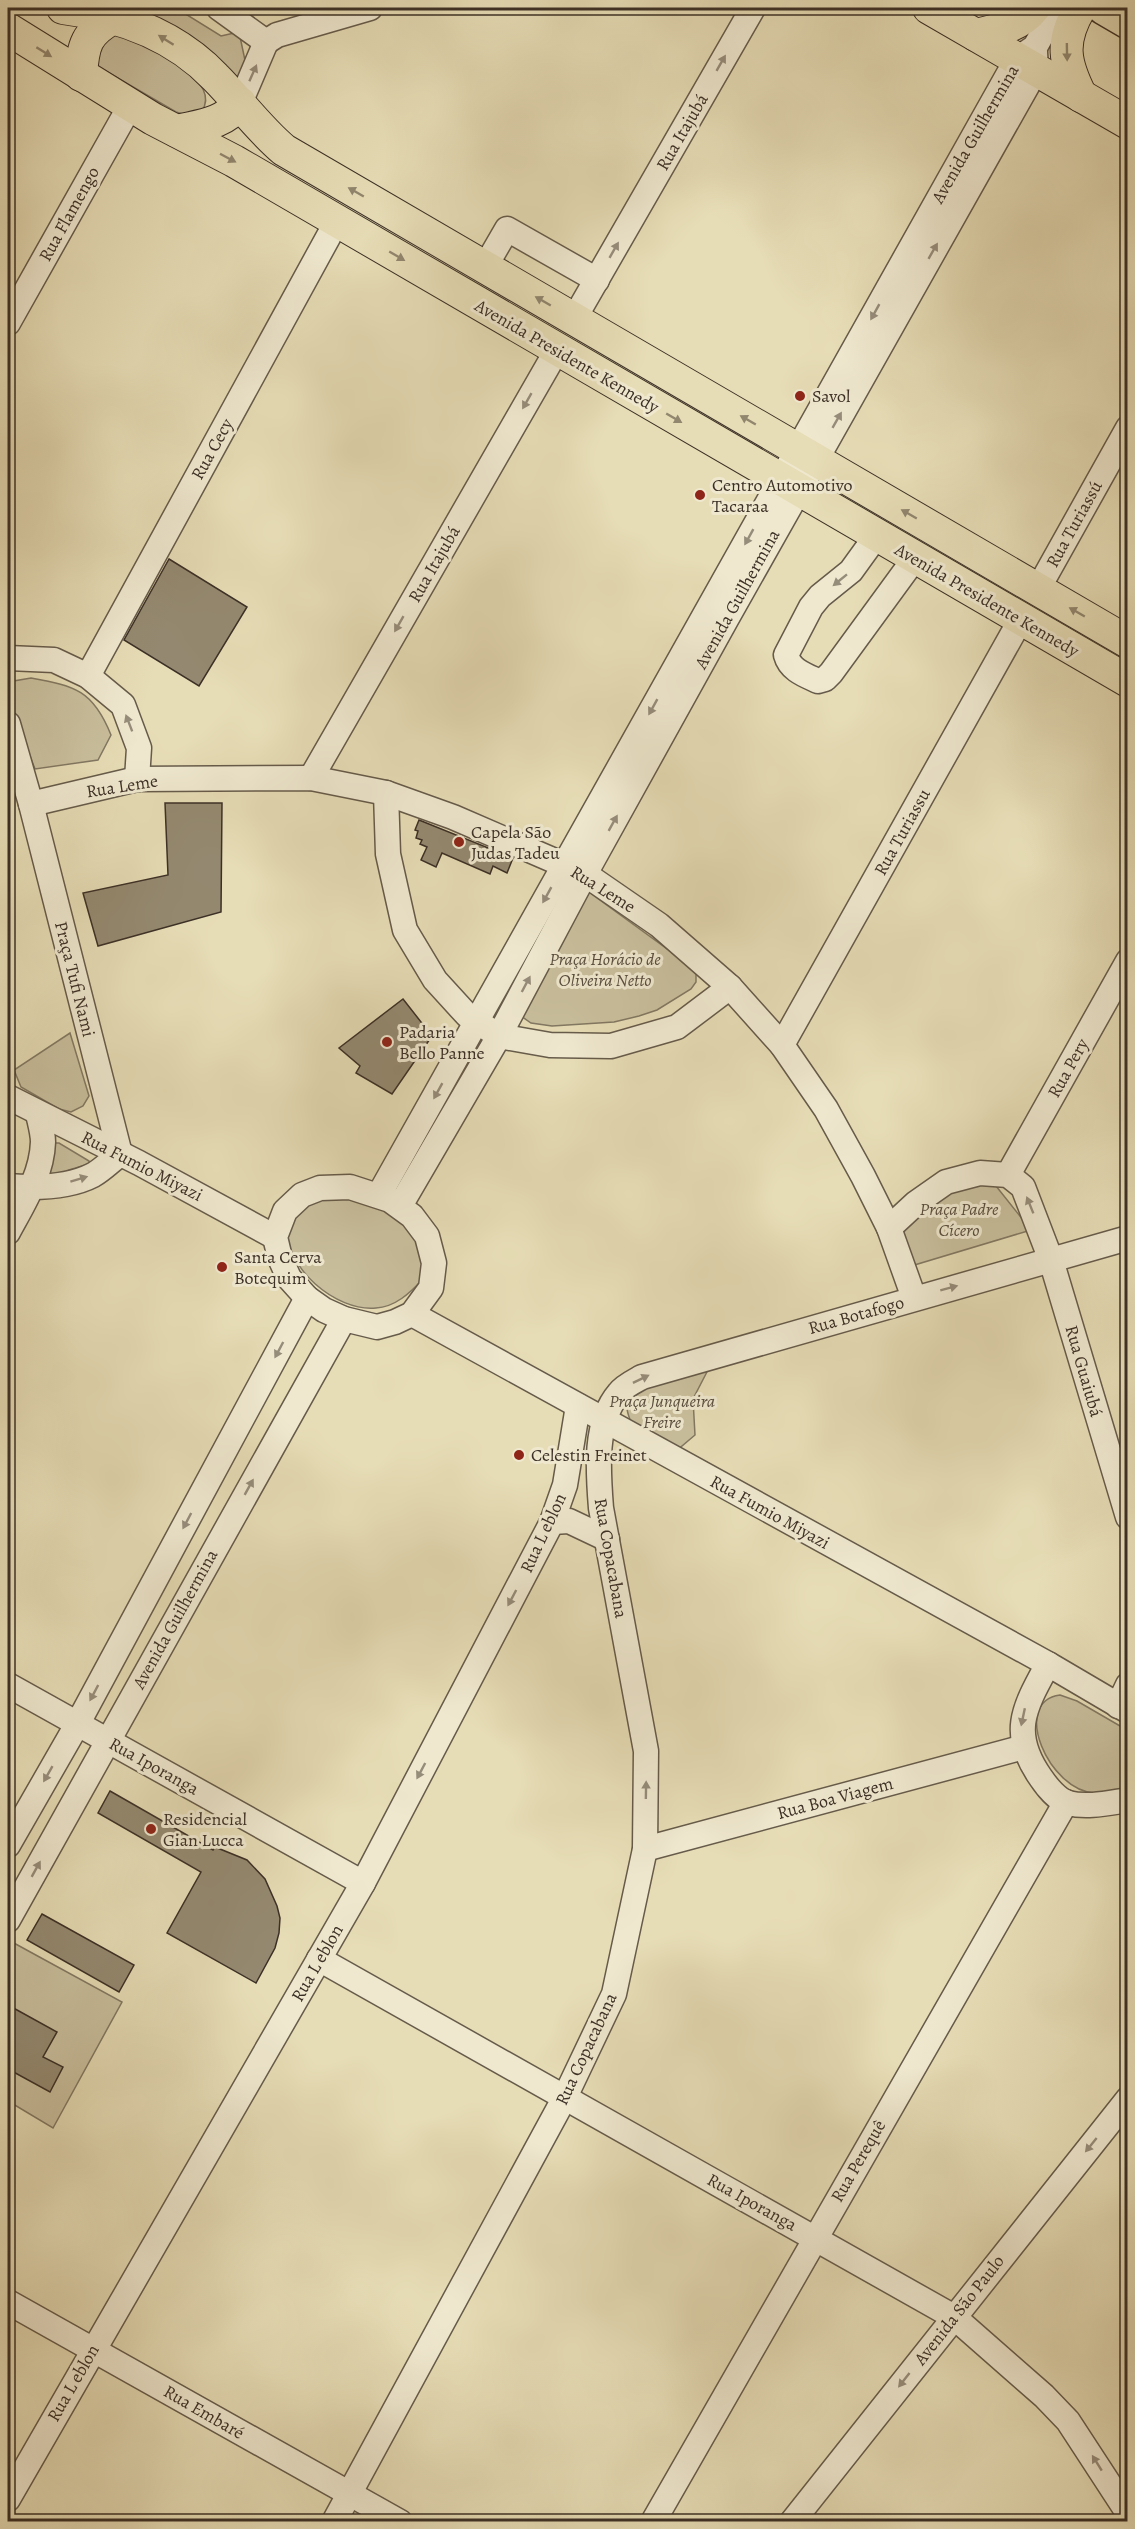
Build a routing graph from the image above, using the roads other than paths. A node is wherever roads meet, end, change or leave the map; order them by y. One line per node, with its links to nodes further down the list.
1 (76, 8): 9 (main road, Avenida Presidente Kennedy)
2 (219, 8): 12 (street)
3 (370, 8): 12 (street)
4 (753, 8): 23 (street, Rua Itajubá, one-way to 4)
5 (929, 8): 11 (main road)
6 (1034, 8): 11 (main road)
7 (1057, 8): 13 (street, Avenida Guilhermina)
8 (1080, 8): 16 (main road, one-way to 16)
9 (113, 18): 14 (main road, Avenida Presidente Kennedy, one-way to 9); 15 (main road)
10 (8, 29): 15 (main road, Avenida Presidente Kennedy, one-way to 15)
11 (976, 35): 13 (main road)
12 (266, 42): 17 (street, one-way to 12)
13 (1029, 59): 16 (main road); 28 (street, Avenida Guilhermina)
14 (213, 74): 17 (main road, Avenida Presidente Kennedy); 20 (main road)
15 (81, 75): 18 (main road, Avenida Presidente Kennedy)
16 (1081, 96): 19 (main road)
17 (240, 103): 20 (main road); 22 (main road, Avenida Presidente Kennedy, one-way to 17)
18 (130, 106): 20 (main road, Avenida Presidente Kennedy); 25 (street, Rua Flamengo)
19 (1128, 123)
20 (187, 129): 21 (main road, Avenida Presidente Kennedy, one-way to 21)
21 (337, 221): 26 (main road, Avenida Presidente Kennedy, one-way to 26); 36 (street, Rua Cecy)
22 (485, 267): 23 (street); 24 (main road, Avenida Presidente Kennedy, one-way to 22)
23 (597, 279): 24 (street, Rua Itajubá)
24 (574, 319): 28 (main road, Avenida Presidente Kennedy, one-way to 24)
25 (8, 323)
26 (557, 350): 29 (main road, Avenida Presidente Kennedy, one-way to 29); 39 (street, Rua Itajubá, one-way to 39)
27 (1128, 428): 32 (street, Rua Turiassú)
28 (807, 454): 29 (street, Avenida Guilhermina); 32 (main road, Avenida Presidente Kennedy, one-way to 28)
29 (790, 485): 30 (main road, Avenida Presidente Kennedy); 43 (street, Avenida Guilhermina)
30 (877, 535): 31 (main road, Avenida Presidente Kennedy); 31 (street, one-way to 31)
31 (915, 558): 33 (main road, Avenida Presidente Kennedy)
32 (1038, 589): 34 (main road, Avenida Presidente Kennedy, one-way to 32)
33 (1021, 619): 37 (main road, Avenida Presidente Kennedy); 48 (street, Rua Turiassu)
34 (1128, 642)
35 (8, 658): 36 (street)
36 (87, 676): 40 (street, one-way to 36)
37 (1128, 681)
38 (8, 724): 42 (street)
39 (311, 778): 40 (street, Rua Leme); 41 (street, Rua Leme)
40 (137, 779): 42 (street, Rua Leme)
41 (386, 793): 43 (street, Rua Leme); 46 (street)
42 (31, 804): 51 (street, Praça Tufi Nami)
43 (575, 869): 45 (street, Rua Leme); 46 (street, Avenida Guilhermina, one-way to 46); 47 (street, Avenida Guilhermina, one-way to 43)
44 (1128, 961): 52 (street, Rua Pery)
45 (730, 987): 47 (street); 48 (street, Rua Leme)
46 (477, 1021): 47 (street); 55 (street, Avenida Guilhermina, one-way to 55)
47 (499, 1036): 55 (street, Avenida Guilhermina)
48 (782, 1045): 56 (street, Rua Leme)
49 (8, 1097): 50 (street, Rua Fumio Miyazi)
50 (38, 1114): 51 (street, Rua Fumio Miyazi); 54 (street)
51 (120, 1154): 54 (street, one-way to 51); 58 (street, Rua Fumio Miyazi)
52 (1008, 1174): 56 (street); 60 (street, one-way to 52)
53 (8, 1186): 54 (street)
54 (32, 1188): 57 (street)
55 (389, 1200): 58 (street); 63 (street)
56 (889, 1228): 62 (street, Rua Leme)
57 (8, 1232)
58 (275, 1237): 61 (street)
59 (1128, 1238): 60 (street, Rua Botafogo)
60 (1051, 1260): 62 (street, Rua Botafogo, one-way to 60); 67 (street, Rua Guaiubá)
61 (307, 1298): 64 (street); 73 (street, Avenida Guilhermina, one-way to 73)
62 (914, 1298): 66 (street, Rua Botafogo, one-way to 62)
63 (412, 1314): 64 (street); 65 (street, Rua Fumio Miyazi)
64 (344, 1318): 74 (street, Avenida Guilhermina, one-way to 64)
65 (578, 1406): 66 (street, Rua Fumio Miyazi); 68 (street, Rua L eblon)
66 (603, 1420): 69 (street, Rua Copacabana); 70 (street, Rua Fumio Miyazi)
67 (1128, 1518)
68 (552, 1522): 69 (street); 80 (street, Rua L eblon, one-way to 80)
69 (607, 1539): 79 (street, Rua Copacabana, one-way to 69)
70 (1048, 1664): 72 (street, Rua Fumio Miyazi); 75 (street, one-way to 75)
71 (8, 1685): 73 (street, Rua Iporanga)
72 (1124, 1700)
73 (78, 1723): 74 (street, Rua Iporanga); 78 (street, Avenida Guilhermina, one-way to 78)
74 (107, 1740): 80 (street, Rua Iporanga); 81 (street, Avenida Guilhermina, one-way to 74)
75 (1024, 1747): 77 (street); 79 (street, Rua Boa Viagem)
76 (1128, 1800): 77 (street)
77 (1066, 1802): 85 (street, Rua Perequê)
78 (8, 1845)
79 (645, 1849): 83 (street, Rua Copacabana)
80 (363, 1883): 82 (street, Rua L eblon)
81 (8, 1920)
82 (319, 1959): 83 (street, Rua Iporanga); 88 (street, Rua L eblon)
83 (565, 2097): 85 (street, Rua Iporanga); 89 (street, Rua Copacabana)
84 (1128, 2099): 87 (street, Avenida São Paulo, one-way to 87)
85 (814, 2237): 87 (street, Rua Iporanga); 94 (street, Rua Perequê)
86 (8, 2302): 88 (street, Rua Embaré)
87 (954, 2317): 91 (street, Rua Iporanga, one-way to 87); 95 (street, Avenida São Paulo, one-way to 95)
88 (92, 2349): 89 (street, Rua Embaré); 90 (street, Rua L eblon)
89 (349, 2494): 92 (street, Rua Copacabana); 93 (street, Rua Embaré)
90 (8, 2499)
91 (1128, 2513)
92 (334, 2522)
93 (400, 2522)
94 (653, 2522)
95 (792, 2522)

